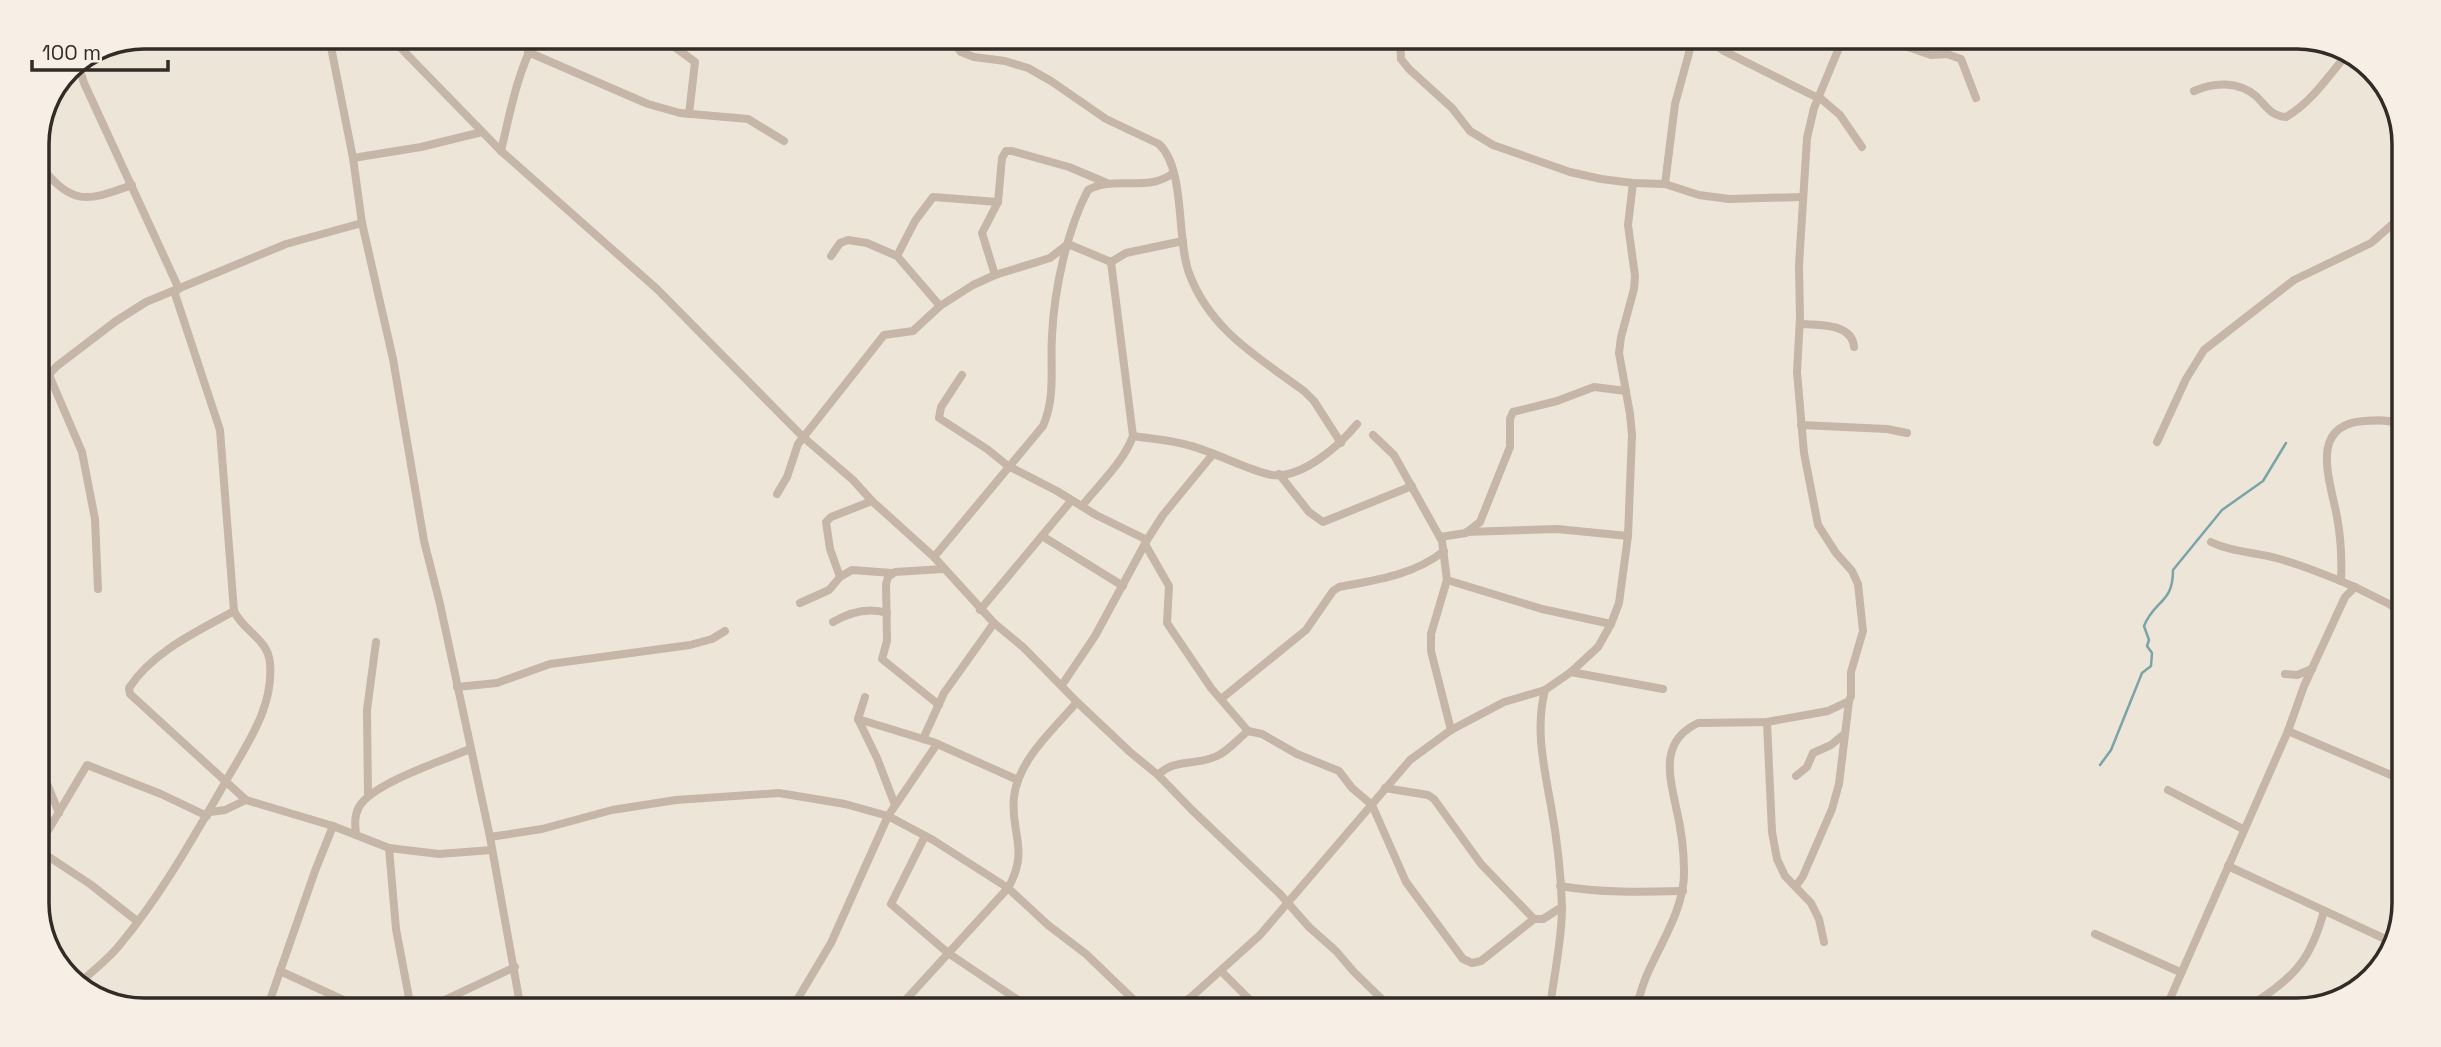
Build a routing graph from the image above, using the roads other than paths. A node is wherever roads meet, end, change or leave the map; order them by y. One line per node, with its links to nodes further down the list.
1 (331, 49): 22 (street)
2 (402, 49): 18 (street)
3 (530, 49): 11 (street)
4 (677, 49): 17 (street)
5 (959, 49): 23 (street)
6 (1400, 49): 26 (street)
7 (1690, 49): 27 (street)
8 (1721, 49): 15 (street)
9 (1838, 49): 15 (street)
10 (1914, 49): 16 (street)
11 (528, 52): 17 (street); 21 (street)
12 (2342, 61): 14 (street)
13 (81, 73): 28 (street)
14 (2194, 91)
15 (1818, 98): 20 (street); 29 (street)
16 (1976, 98)
17 (689, 114): 19 (street)
18 (482, 132): 21 (street); 22 (street)
19 (784, 141)
20 (1862, 147)
21 (501, 151): 53 (street)
22 (353, 158): 31 (street)
23 (1173, 173): 25 (street); 33 (street)
24 (49, 175): 28 (street)
25 (1107, 183): 30 (street); 34 (street)
26 (1633, 183): 27 (street); 46 (street)
27 (1665, 184): 29 (street)
28 (132, 185): 39 (street)
29 (1802, 197): 41 (street)
30 (998, 202): 36 (street); 38 (street)
31 (362, 223): 39 (street); 94 (street)
32 (2392, 225): 54 (street)
33 (1183, 241): 37 (street); 55 (street)
34 (1068, 244): 37 (street); 38 (street); 57 (street)
35 (831, 256): 36 (street)
36 (897, 256): 40 (street)
37 (1111, 262): 52 (street)
38 (995, 275): 40 (street)
39 (176, 290): 43 (street); 83 (street)
40 (940, 306): 53 (street)
41 (1800, 324): 42 (street); 49 (street)
42 (1854, 348)
43 (49, 374)
44 (962, 375): 57 (street)
45 (49, 377): 79 (street)
46 (1626, 391): 64 (street); 66 (street)
47 (2392, 423): 76 (street)
48 (1357, 424): 55 (street)
49 (1801, 425): 50 (street); 99 (street)
50 (1907, 433)
51 (1373, 435): 59 (street)
52 (1133, 436): 56 (street); 63 (street)
53 (803, 437): 60 (street); 61 (street)
54 (2157, 442)
55 (1341, 443): 58 (street)
56 (1213, 454): 58 (street); 68 (street)
57 (1008, 466): 62 (street); 71 (street)
58 (1279, 474): 59 (street)
59 (1412, 486): 67 (street)
60 (777, 494)
61 (872, 501): 71 (street); 74 (street)
62 (1071, 501): 63 (street); 65 (street)
63 (1082, 506): 68 (street)
64 (1466, 533): 66 (street); 67 (street)
65 (1042, 536): 77 (street); 82 (street)
66 (1628, 536): 87 (street)
67 (1440, 537): 70 (street)
68 (1146, 542): 77 (street); 98 (street)
69 (2211, 542): 76 (street)
70 (1444, 551): 75 (street); 98 (street)
71 (934, 557): 72 (street)
72 (943, 569): 73 (street); 82 (street)
73 (892, 573): 74 (street); 84 (street)
74 (840, 577): 80 (street)
75 (1447, 580): 87 (street); 104 (street)
76 (2341, 581): 78 (street)
77 (1123, 586): 93 (street)
78 (2355, 587): 81 (street); 90 (street)
79 (98, 589)
80 (800, 603)
81 (2392, 605)
82 (980, 610): 86 (street)
83 (234, 611): 115 (street); 115 (street)
84 (887, 613): 85 (street); 101 (street)
85 (833, 622)
86 (994, 624): 93 (street); 101 (street)
87 (1611, 624): 91 (street)
88 (725, 631): 94 (street)
89 (376, 642): 119 (street)
90 (2312, 669): 92 (street); 105 (street)
91 (1571, 672): 95 (street); 96 (street)
92 (2286, 674)
93 (1062, 685): 100 (street)
94 (457, 687): 110 (street)
95 (1663, 689)
96 (1545, 690): 104 (street); 136 (street)
97 (865, 697): 102 (street)
98 (1221, 699): 106 (street)
99 (1849, 701): 103 (street); 107 (street)
100 (1077, 702): 111 (street); 114 (street)
101 (939, 705): 108 (street)
102 (858, 719): 108 (street); 122 (street)
103 (1767, 722): 137 (street); 139 (street)
104 (1451, 730): 117 (street)
105 (2288, 731): 112 (street); 128 (street)
106 (1248, 732): 111 (street); 121 (street)
107 (1843, 735): 113 (street); 137 (street)
108 (923, 739): 109 (street)
109 (937, 744): 114 (street); 122 (street)
110 (470, 749): 119 (street); 131 (street)
111 (1158, 775): 140 (street)
112 (2392, 775)
113 (1796, 776)
114 (1018, 779): 138 (street)
115 (225, 783): 120 (street); 124 (street)
116 (49, 788): 123 (street)
117 (1385, 788): 121 (street); 143 (street)
118 (2168, 790): 128 (street)
119 (368, 796): 129 (street)
120 (246, 800): 124 (street); 126 (street)
121 (1372, 804): 140 (street); 143 (street)
122 (895, 805): 125 (street)
123 (59, 813): 124 (street); 127 (street)
124 (208, 814): 144 (street)
125 (888, 816): 130 (street); 131 (street); 159 (street)
126 (333, 826): 129 (street); 150 (street)
127 (49, 829)
128 (2243, 829): 135 (street)
129 (356, 834): 132 (street)
130 (925, 836): 138 (street); 148 (street)
131 (490, 837): 133 (street)
132 (388, 848): 133 (street); 156 (street)
133 (492, 850): 149 (street)
134 (49, 857): 144 (street)
135 (2228, 866): 142 (street); 152 (street)
136 (1560, 886): 139 (street); 141 (street)
137 (1796, 886): 147 (street)
138 (1008, 888): 148 (street); 162 (street)
139 (1682, 891): 167 (street)
140 (1287, 903): 151 (street); 165 (street)
141 (1562, 907): 143 (street); 166 (street)
142 (2324, 911): 146 (street); 169 (street)
143 (1534, 919)
144 (137, 921): 153 (street)
145 (2095, 934): 152 (street)
146 (2385, 939)
147 (1824, 942)
148 (948, 953): 160 (street); 161 (street)
149 (515, 967): 157 (street); 158 (street)
150 (280, 971): 154 (street); 155 (street)
151 (1220, 971): 163 (street); 164 (street)
152 (2180, 972): 168 (street)
153 (86, 978)
154 (271, 998)
155 (339, 998)
156 (409, 998)
157 (449, 998)
158 (519, 998)
159 (798, 998)
160 (907, 998)
161 (1015, 998)
162 (1132, 998)
163 (1190, 998)
164 (1248, 998)
165 (1381, 998)
166 (1552, 998)
167 (1639, 998)
168 (2170, 998)
169 (2264, 998)

